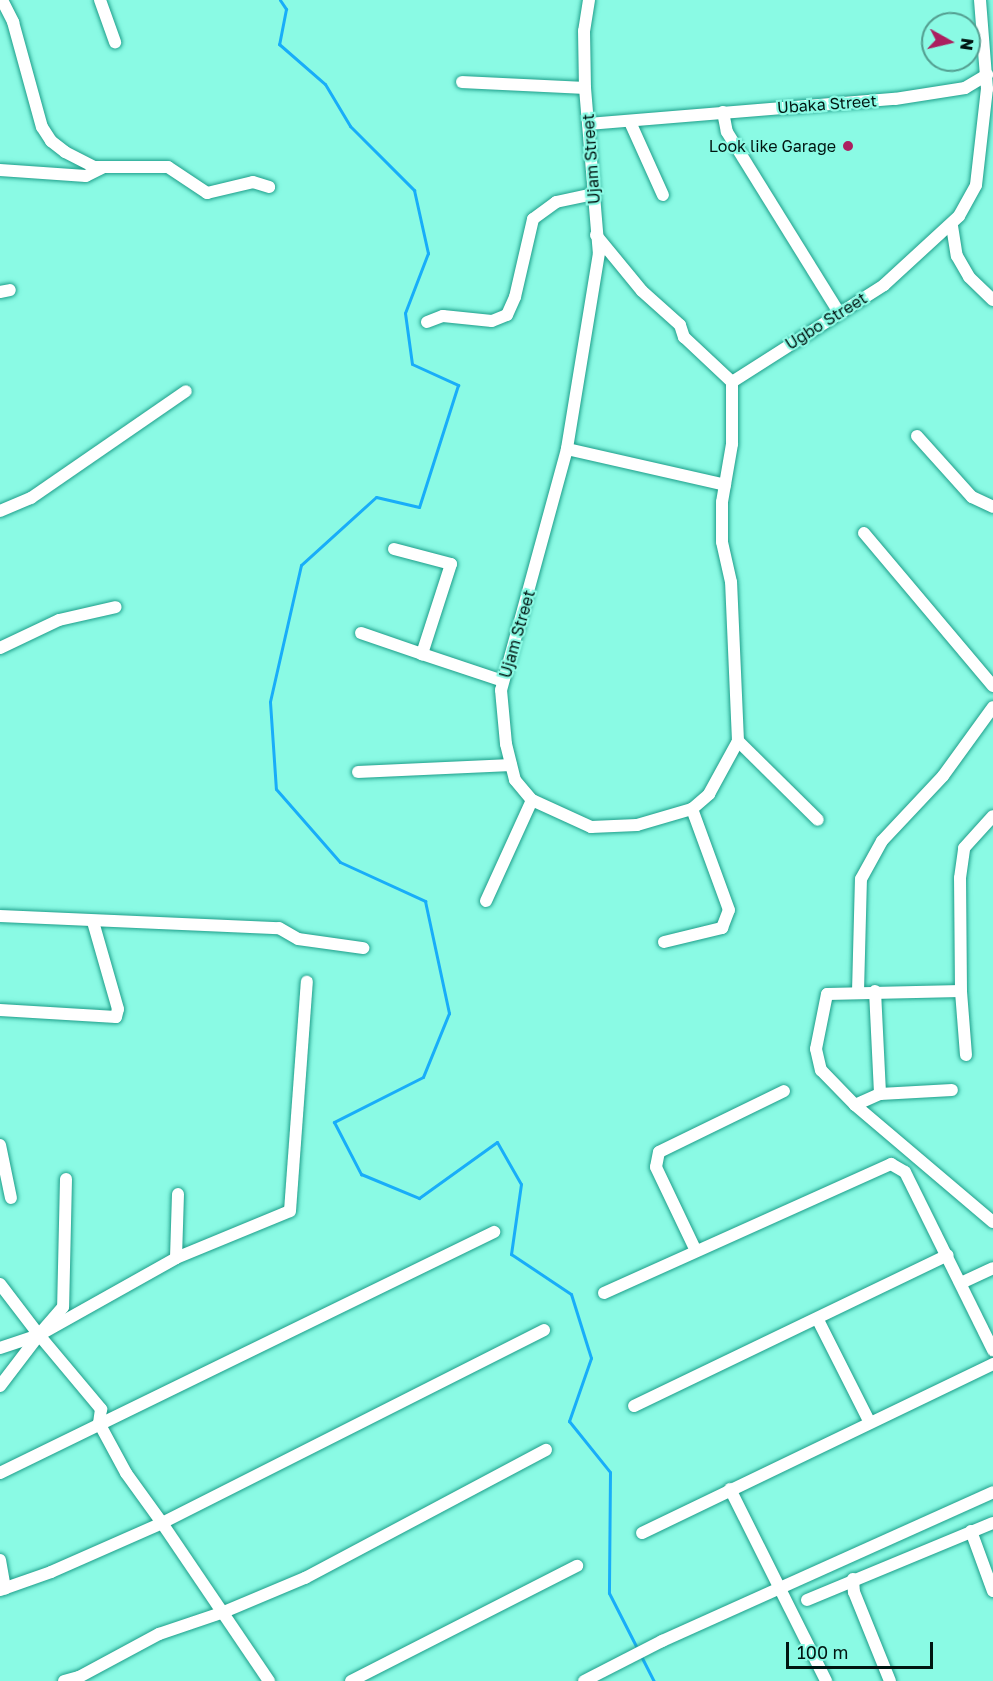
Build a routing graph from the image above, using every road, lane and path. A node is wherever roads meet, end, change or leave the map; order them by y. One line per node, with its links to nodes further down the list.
1 (2, 0): 12 (street)
2 (100, 0): 5 (street)
3 (589, 0): 8 (street, Ujam Street)
4 (980, 0): 6 (street)
5 (115, 42)
6 (987, 75): 9 (street, Ubaka Street); 17 (street, Ugbo Street)
7 (462, 82): 8 (street)
8 (585, 88): 11 (street, Ujam Street)
9 (723, 112): 10 (street, Ubaka Street); 20 (street)
10 (630, 122): 11 (street, Ubaka Street); 16 (street)
11 (588, 124): 15 (street, Ujam Street)
12 (102, 168): 13 (street); 14 (street)
13 (0, 170)
14 (269, 187)
15 (594, 194): 18 (street, Ujam Street); 21 (street)
16 (663, 195)
17 (952, 226): 19 (street); 20 (street, Ugbo Street)
18 (596, 234): 22 (street); 25 (street, Ujam Street)
19 (993, 300)
20 (838, 311): 22 (street, Ugbo Street)
21 (427, 322)
22 (732, 382): 26 (street)
23 (186, 391): 28 (street)
24 (917, 436): 27 (street)
25 (567, 449): 26 (street); 35 (street, Ujam Street)
26 (725, 485): 38 (street)
27 (993, 507)
28 (0, 511)
29 (864, 533): 36 (street)
30 (394, 549): 34 (street)
31 (116, 608): 33 (street)
32 (361, 633): 34 (street)
33 (0, 648)
34 (422, 654): 35 (street)
35 (503, 681): 39 (street, Ujam Street)
36 (993, 686)
37 (993, 707): 53 (street)
38 (738, 741): 42 (street); 44 (street)
39 (511, 765): 40 (street); 41 (street, Ujam Street)
40 (358, 772)
41 (532, 800): 42 (street, Ujam Street); 45 (street)
42 (693, 809): 48 (street)
43 (993, 816): 52 (street)
44 (818, 820)
45 (486, 901)
46 (0, 916): 47 (street)
47 (93, 921): 49 (street); 54 (street)
48 (664, 942)
49 (363, 948)
50 (307, 982): 68 (street)
51 (875, 991): 52 (street); 53 (street); 58 (street)
52 (961, 991): 55 (street)
53 (858, 992): 59 (street)
54 (0, 1010)
55 (966, 1055)
56 (952, 1090): 58 (street)
57 (784, 1091): 66 (street)
58 (879, 1094): 59 (street)
59 (855, 1105): 64 (street)
60 (0, 1147): 63 (street)
61 (66, 1179): 75 (street)
62 (178, 1194): 68 (street)
63 (11, 1198)
64 (993, 1222)
65 (494, 1232): 82 (street)
66 (696, 1251): 67 (street); 72 (street)
67 (948, 1255): 70 (street); 73 (street)
68 (176, 1258): 75 (street)
69 (993, 1268): 70 (street)
70 (961, 1283): 77 (street)
71 (0, 1284): 75 (street)
72 (604, 1293)
73 (818, 1320): 80 (street); 81 (street)
74 (544, 1330): 88 (street)
75 (39, 1335): 76 (street); 79 (street); 82 (street)
76 (0, 1348)
77 (993, 1350)
78 (993, 1364): 81 (street)
79 (0, 1386)
80 (634, 1406)
81 (869, 1421): 85 (street)
82 (99, 1423): 84 (street); 88 (street)
83 (546, 1450): 98 (street)
84 (0, 1473)
85 (730, 1489): 90 (street); 95 (street)
86 (993, 1492): 95 (street)
87 (993, 1523): 89 (street)
88 (162, 1524): 94 (street); 98 (street)
89 (971, 1531): 93 (street); 96 (street)
90 (642, 1533)
91 (0, 1560): 94 (street)
92 (577, 1566): 101 (street)
93 (854, 1579): 97 (street); 104 (street)
94 (2, 1589)
95 (783, 1589): 102 (street); 103 (street)
96 (993, 1591)
97 (807, 1600)
98 (224, 1612): 99 (street); 100 (street)
99 (64, 1681)
100 (269, 1681)
101 (351, 1681)
102 (584, 1681)
103 (826, 1681)
104 (890, 1681)

